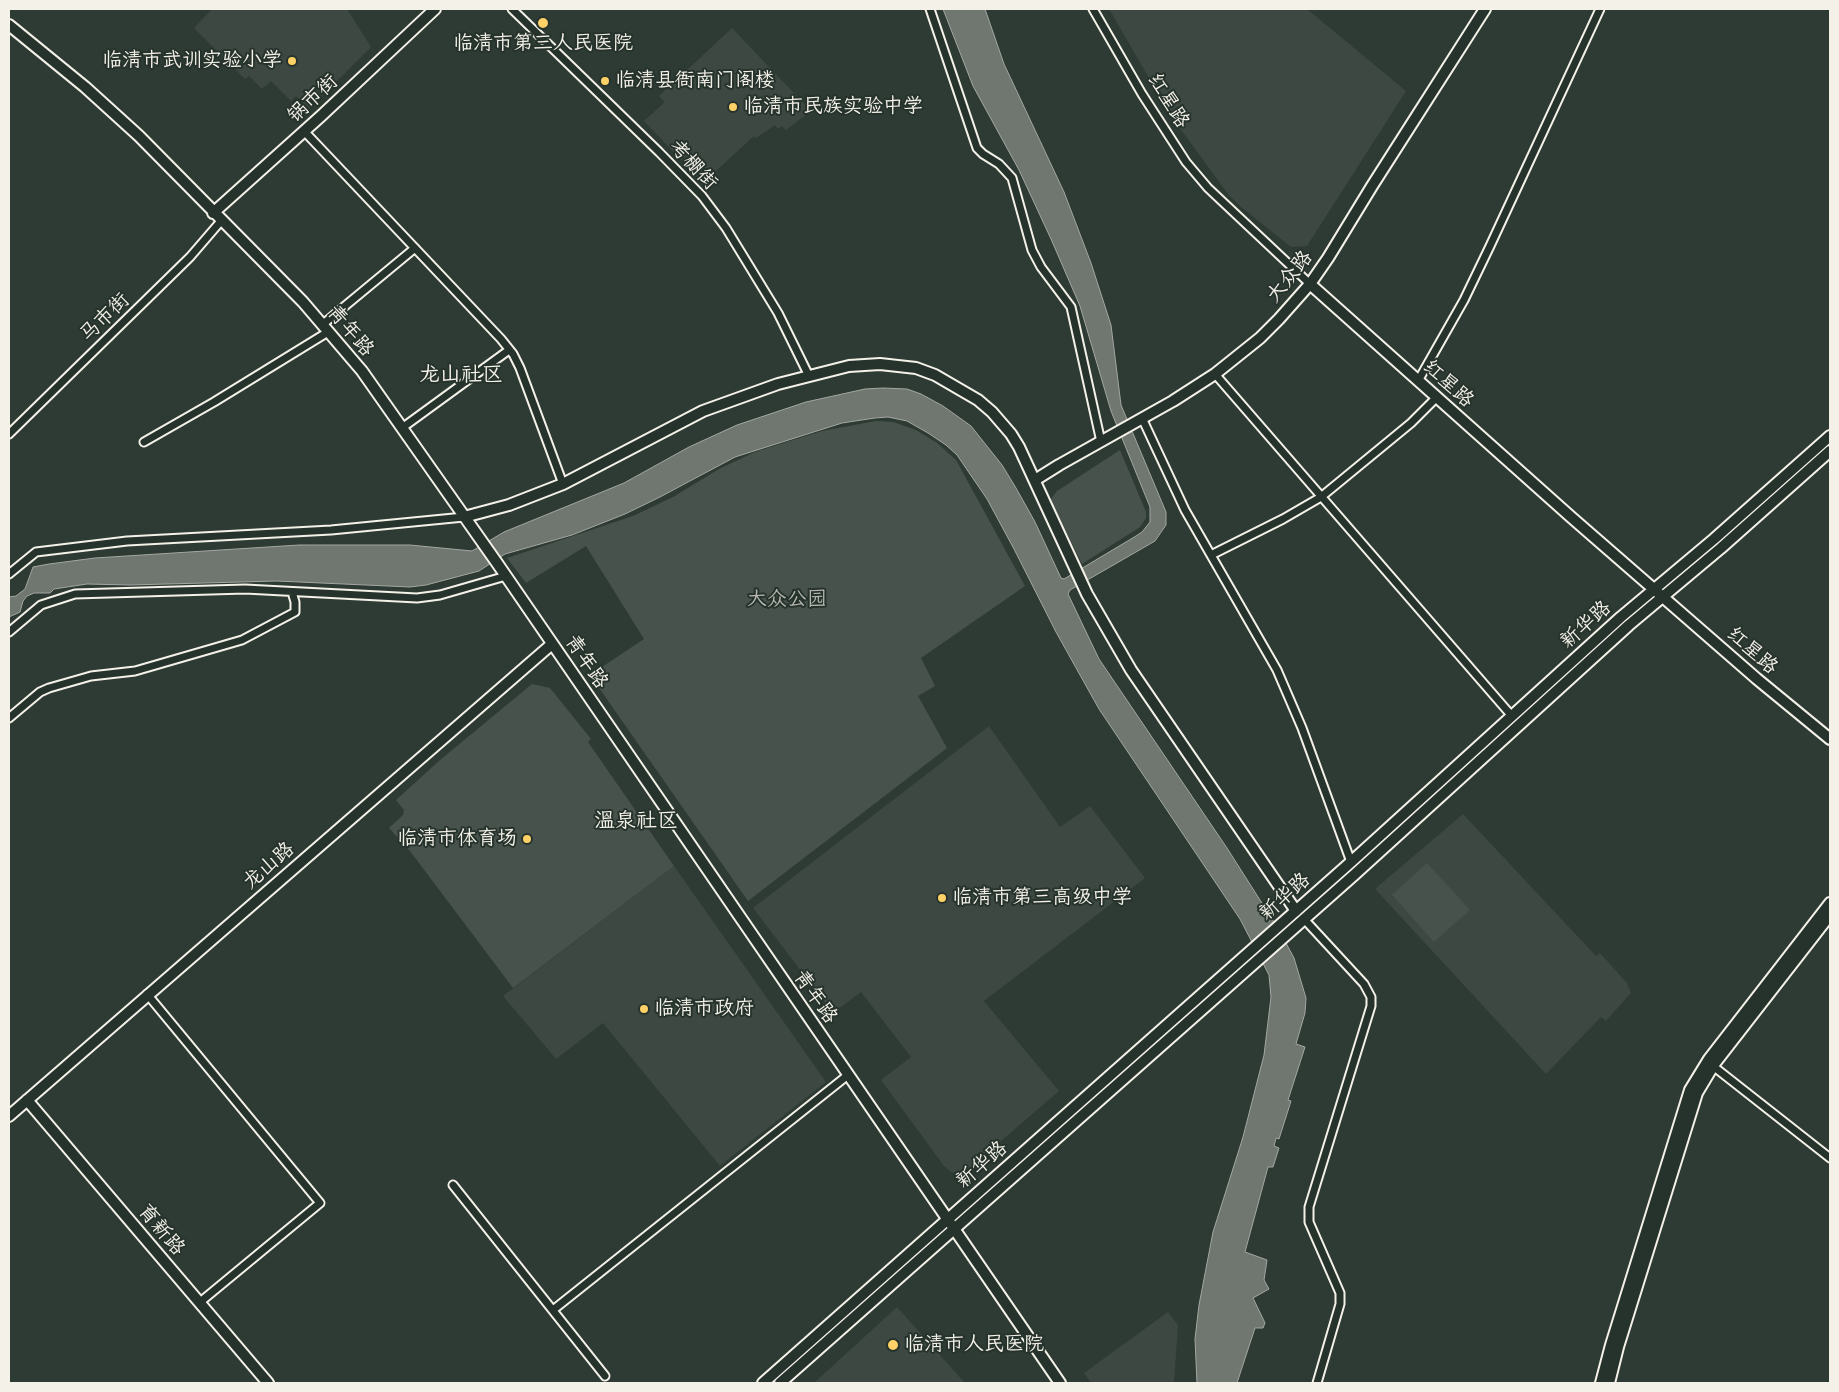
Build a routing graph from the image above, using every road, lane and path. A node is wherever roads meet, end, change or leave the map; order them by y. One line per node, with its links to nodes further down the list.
1 (435, 9): 8 (street, 锅市街)
2 (512, 9): 16 (street, 考棚街)
3 (930, 9): 24 (street)
4 (1093, 9): 12 (street, 红星路)
5 (1485, 9): 12 (street, 大众路)
6 (1600, 9): 17 (street)
7 (9, 24): 9 (street, 青年路)
8 (304, 131): 9 (street, 锅市街); 11 (street)
9 (213, 213): 10 (street, 青年路)
10 (221, 221): 13 (street, 青年路); 21 (street, 马市街)
11 (415, 248): 13 (street); 14 (street)
12 (1310, 284): 15 (street, 大众路); 17 (street, 红星路)
13 (325, 328): 20 (street, 青年路); 23 (street)
14 (509, 350): 20 (street); 27 (street)
15 (1215, 374): 19 (street, 大众路); 28 (street)
16 (809, 376): 26 (street); 27 (street)
17 (1418, 381): 18 (street, 红星路)
18 (1437, 397): 28 (street); 33 (street, 红星路)
19 (1142, 418): 24 (street, 大众路); 30 (street)
20 (402, 428): 29 (street, 青年路)
21 (9, 434)
22 (1830, 436): 33 (street, 新华路)
23 (144, 442)
24 (1100, 442): 26 (street, 大众路)
25 (1830, 451): 35 (street, 新华路)
26 (1035, 480): 43 (street)
27 (563, 484): 29 (street)
28 (1321, 497): 30 (street); 38 (street)
29 (464, 517): 31 (street); 32 (street, 青年路)
30 (1211, 555): 41 (street)
31 (9, 574)
32 (506, 576): 34 (street); 37 (street, 青年路)
33 (1654, 589): 35 (street, 红星路); 38 (street, 新华路)
34 (292, 592): 36 (street); 39 (street)
35 (1662, 597): 40 (street, 红星路); 45 (street, 新华路)
36 (9, 632)
37 (552, 644): 46 (street, 龙山路); 48 (street, 青年路)
38 (1511, 715): 41 (street, 新华路)
39 (9, 718)
40 (1830, 739)
41 (1351, 862): 43 (street, 新华路)
42 (1830, 903): 63 (street)
43 (1296, 911): 53 (street, 新华路)
44 (1830, 915): 47 (street)
45 (1304, 919): 54 (street, 新华路); 62 (street)
46 (147, 994): 49 (street, 龙山路); 55 (street)
47 (1713, 1066): 51 (street); 64 (street)
48 (848, 1076): 53 (street, 青年路); 56 (street)
49 (27, 1100): 50 (street, 龙山路); 55 (street, 育新路)
50 (9, 1116)
51 (1830, 1158)
52 (454, 1186): 56 (street)
53 (947, 1219): 54 (street, 青年路); 59 (street, 新华路)
54 (953, 1228): 60 (street, 新华路); 61 (street, 青年路)
55 (199, 1303): 58 (street, 育新路)
56 (553, 1310): 57 (street)
57 (605, 1376)
58 (268, 1383)
59 (763, 1383)
60 (780, 1383)
61 (1060, 1383)
62 (1317, 1383)
63 (1601, 1383)
64 (1609, 1383)

